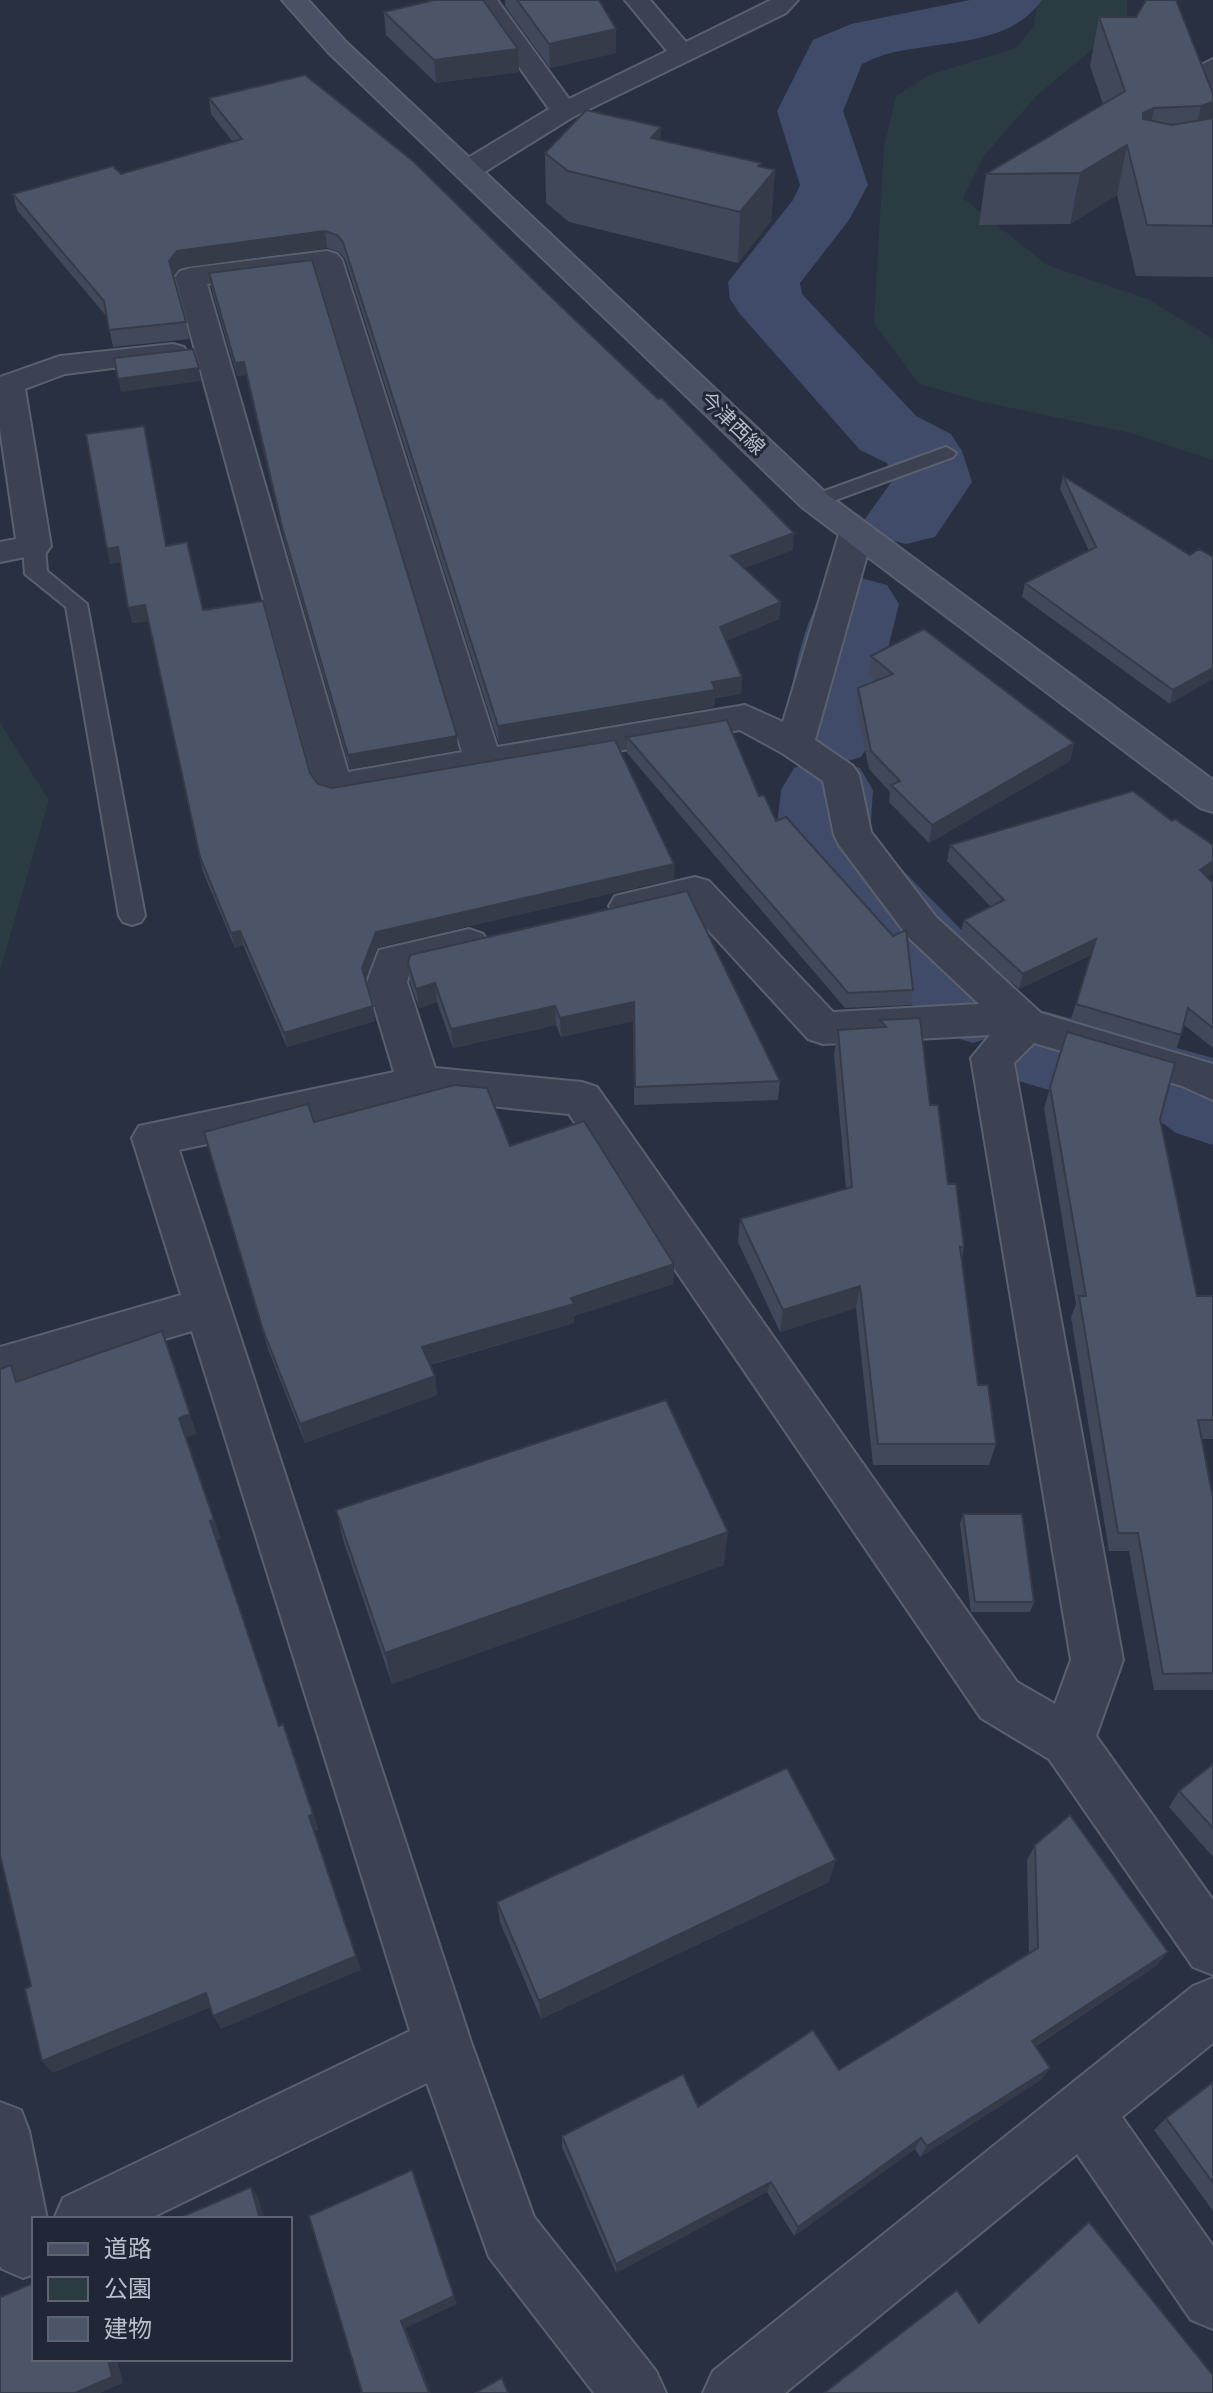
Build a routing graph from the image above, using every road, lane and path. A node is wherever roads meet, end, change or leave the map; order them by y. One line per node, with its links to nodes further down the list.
1 (294, 0): 9 (street, 今津西線)
2 (484, 0): 8 (street)
3 (637, 0): 5 (street)
4 (786, 0): 5 (street)
5 (681, 52): 8 (street)
6 (1213, 64): 7 (lane)
7 (1213, 105)
8 (564, 111): 9 (street)
9 (468, 170): 13 (street, 今津西線)
10 (210, 349): 11 (street); 18 (street); 18 (street)
11 (4, 386): 15 (street)
12 (946, 453): 13 (lane)
13 (815, 501): 14 (street, 今津西線)
14 (856, 534): 17 (street); 19 (street, 今津西線)
15 (34, 546): 16 (street); 21 (lane)
16 (0, 552)
17 (795, 744): 18 (street); 23 (street)
18 (483, 760)
19 (1213, 799)
20 (590, 915): 23 (street)
21 (132, 916)
22 (499, 937): 24 (street)
23 (1023, 1021): 25 (street); 28 (street)
24 (419, 1083): 26 (street); 28 (street)
25 (1213, 1084)
26 (208, 1307): 27 (street); 31 (street)
27 (0, 1367)
28 (1068, 1741): 29 (street)
29 (1213, 1947)
30 (1213, 2006): 32 (street)
31 (443, 2045): 34 (street); 37 (street)
32 (1082, 2111): 36 (street); 38 (street)
33 (0, 2131): 35 (street)
34 (88, 2217)
35 (19, 2250)
36 (1213, 2298)
37 (634, 2393)
38 (735, 2393)

